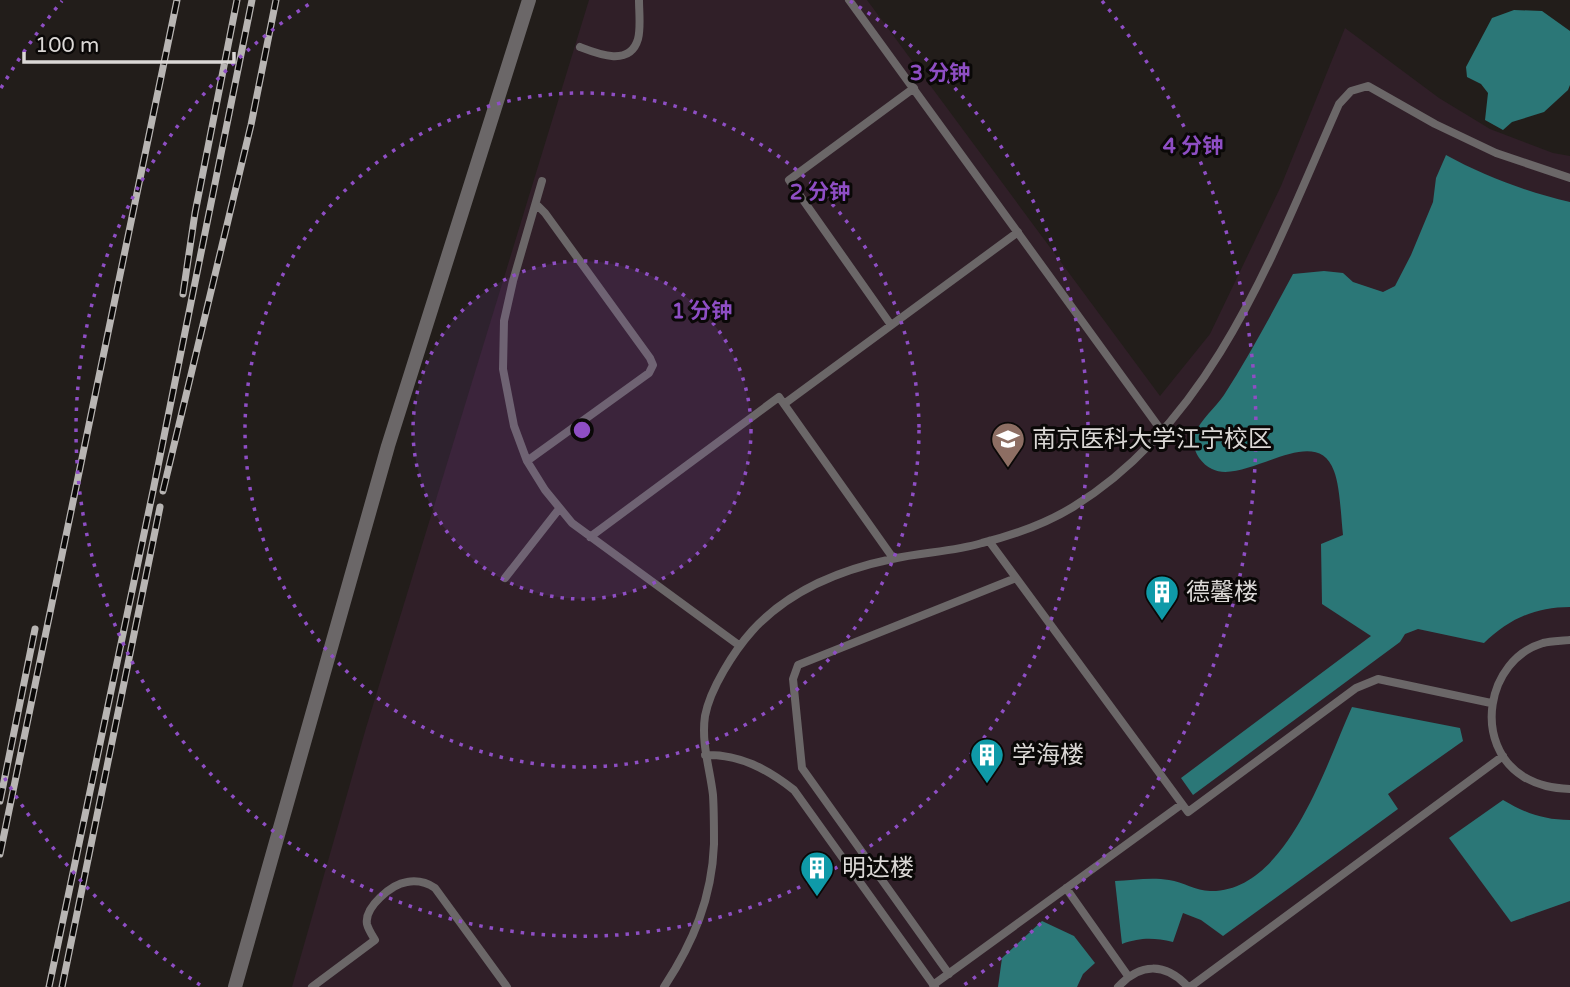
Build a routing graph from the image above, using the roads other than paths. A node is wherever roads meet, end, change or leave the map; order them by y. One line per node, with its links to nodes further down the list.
1 (529, 0): 31 (street)
2 (639, 0): 4 (lane)
3 (849, 0): 5 (lane)
4 (580, 47)
5 (914, 88): 9 (lane); 10 (lane)
6 (1570, 178): 12 (lane)
7 (542, 181): 8 (lane)
8 (536, 204): 13 (lane); 13 (lane)
9 (1018, 232): 10 (lane); 12 (lane)
10 (891, 325): 11 (lane)
11 (784, 404): 15 (lane); 17 (lane)
12 (1161, 430): 16 (lane)
13 (527, 461): 14 (lane)
14 (559, 509): 15 (lane); 18 (lane)
15 (590, 537): 21 (lane)
16 (989, 541): 17 (lane); 19 (lane)
17 (893, 558): 21 (lane)
18 (505, 578)
19 (1016, 578): 26 (lane); 28 (lane)
20 (1570, 640): 22 (lane)
21 (740, 646): 23 (lane)
22 (1491, 703): 24 (lane); 26 (lane)
23 (705, 755): 30 (lane); 34 (lane)
24 (1503, 756): 25 (lane); 36 (lane)
25 (1570, 789)
26 (1182, 804): 27 (lane)
27 (1066, 888): 28 (lane); 29 (lane)
28 (949, 974): 30 (lane)
29 (1128, 976): 35 (lane); 36 (lane)
30 (934, 986)
31 (235, 987)
32 (312, 987): 33 (lane)
33 (507, 987)
34 (664, 987)
35 (1118, 987)
36 (1189, 987)

